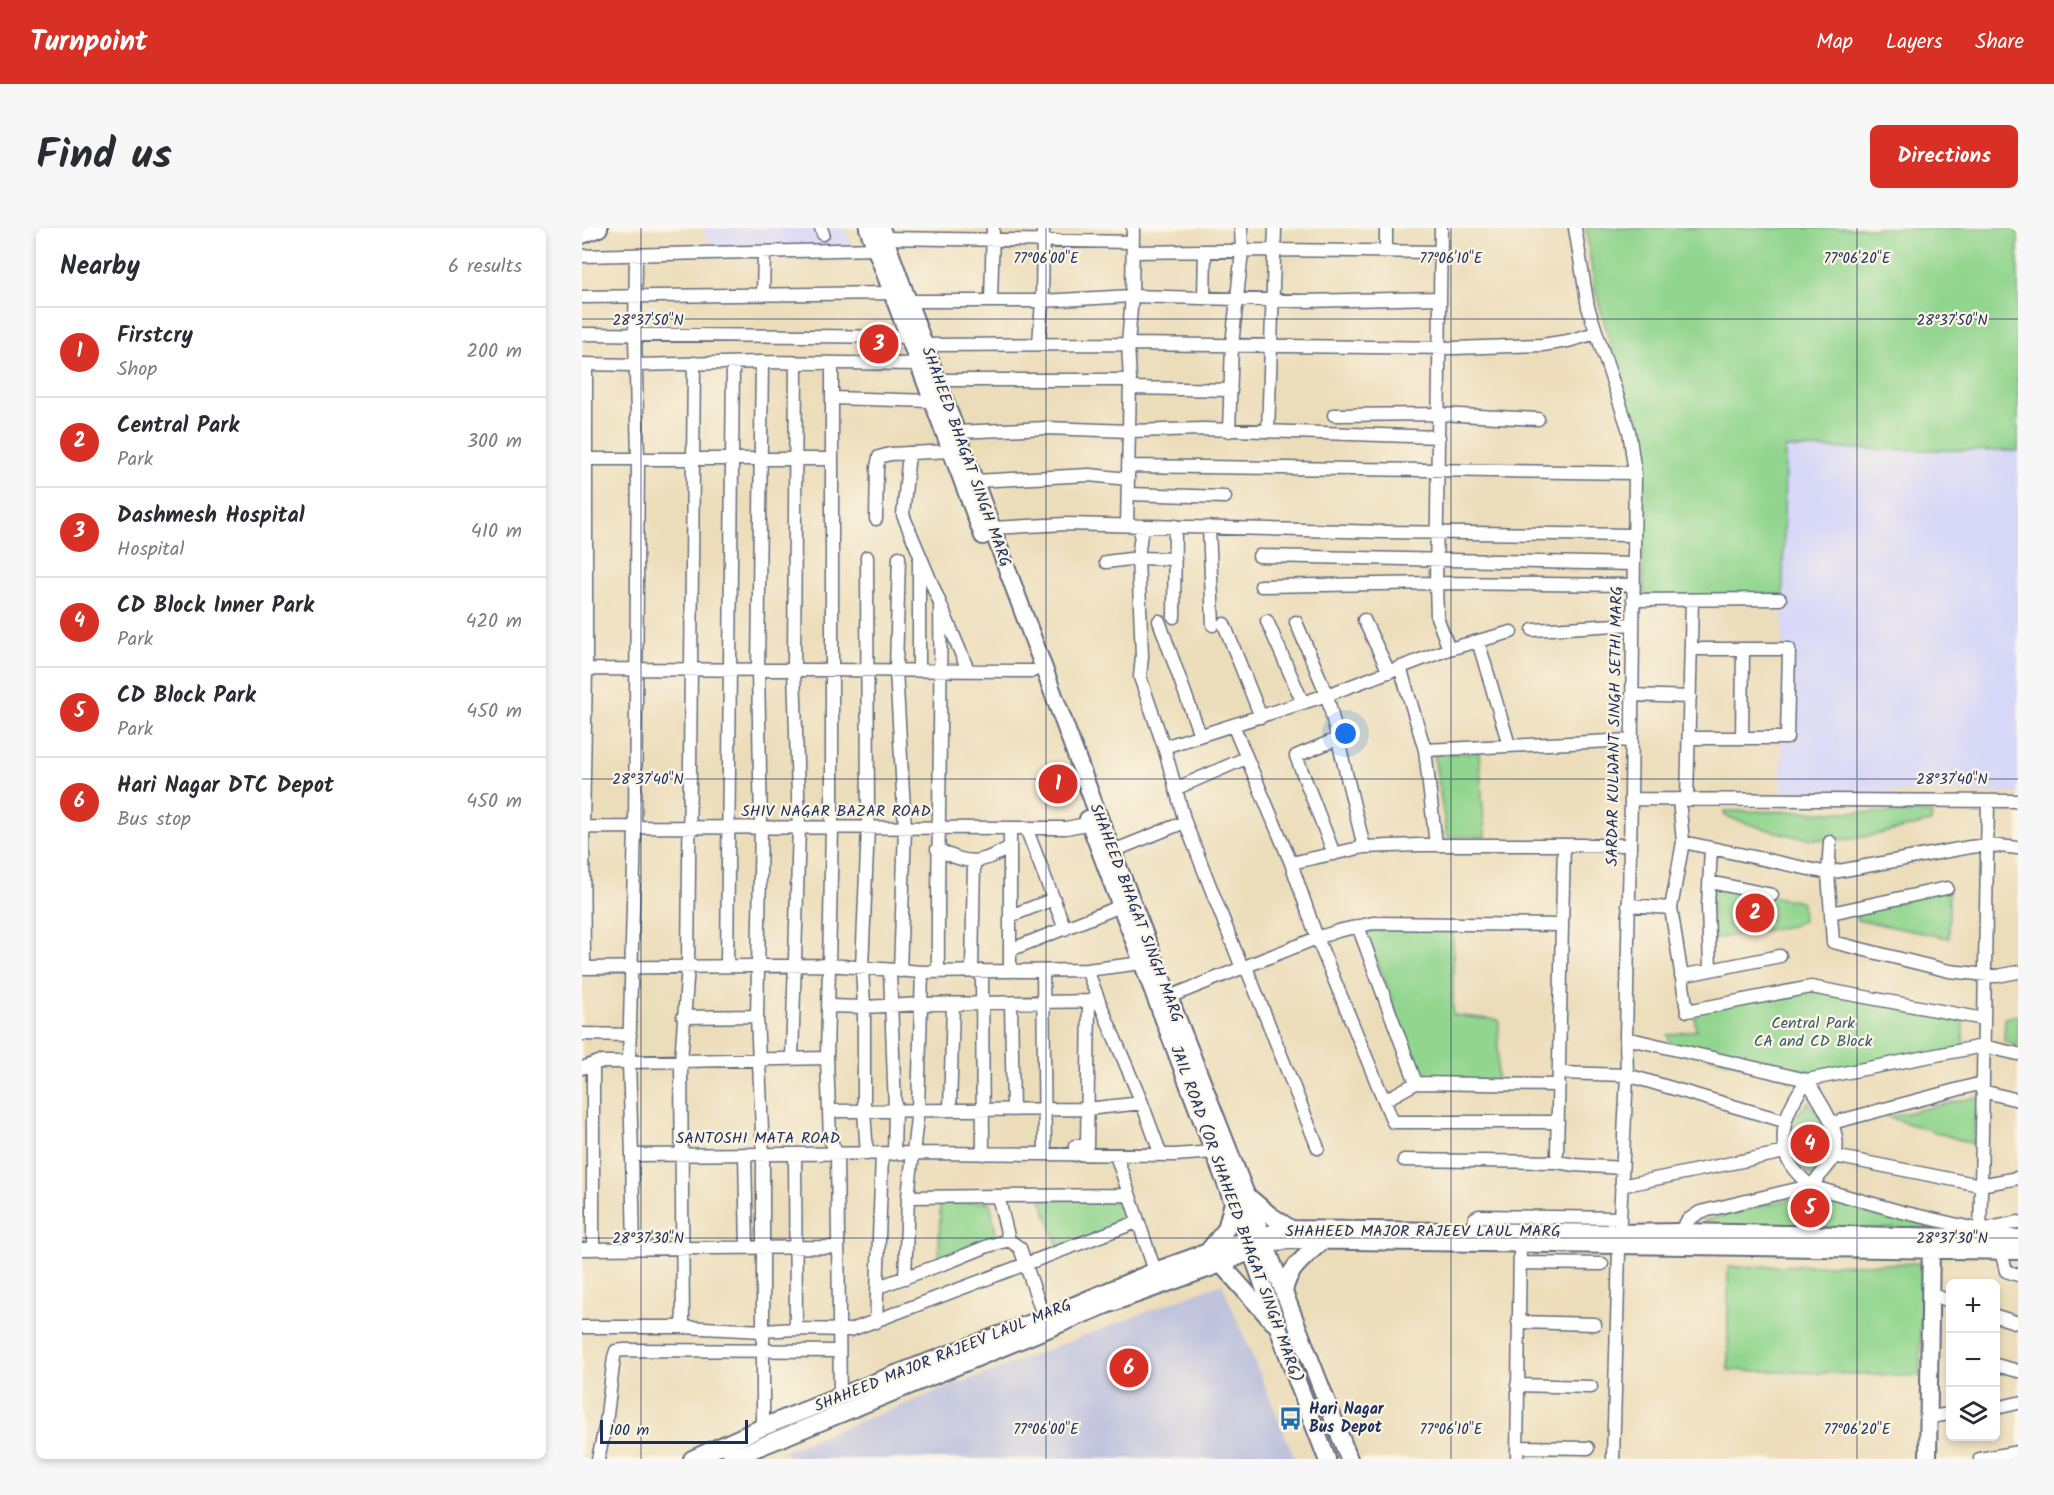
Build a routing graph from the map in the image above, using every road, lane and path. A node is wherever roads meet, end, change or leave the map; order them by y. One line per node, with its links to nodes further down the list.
1 (599, 228): 11 (street)
2 (868, 228): 12 (street, JAIL ROAD (OR SHAHEED BHAGAT SINGH MARG))
3 (1133, 228): 13 (street)
4 (1241, 228): 16 (street)
5 (1275, 228): 14 (street)
6 (1386, 228): 17 (street)
7 (1441, 228): 19 (street)
8 (1575, 228): 34 (street, SARDAR KULWANT SINGH SETHI MARG)
9 (993, 234): 10 (street); 12 (street); 32 (street)
10 (1043, 234): 13 (street); 33 (street)
11 (582, 235)
12 (880, 238): 18 (street); 22 (street, JAIL ROAD (OR SHAHEED BHAGAT SINGH MARG)); 31 (street, SHAHEED BHAGAT SINGH MARG)
13 (1133, 247): 15 (street); 24 (street)
14 (1274, 250): 16 (street); 17 (street); 29 (street)
15 (1205, 251): 16 (street); 27 (street)
16 (1242, 251): 30 (street)
17 (1386, 251): 19 (street)
18 (764, 252): 20 (street); 23 (street)
19 (1440, 252): 28 (street)
20 (636, 255): 21 (street); 26 (street)
21 (582, 256)
22 (892, 293): 23 (street); 37 (street, JAIL ROAD (OR SHAHEED BHAGAT SINGH MARG))
23 (763, 295): 26 (street)
24 (1132, 296): 27 (street); 33 (street); 39 (street)
25 (582, 297): 26 (street)
26 (637, 297): 36 (street)
27 (1204, 298): 30 (street)
28 (1440, 298): 29 (street); 43 (street)
29 (1272, 299): 30 (street); 42 (street)
30 (1236, 300): 41 (street)
31 (908, 301): 32 (street); 40 (street, SHAHEED BHAGAT SINGH MARG)
32 (992, 301): 33 (street)
33 (1042, 301): 38 (street)
34 (1596, 333): 43 (street); 76 (street, SARDAR KULWANT SINGH SETHI MARG)
35 (582, 334): 36 (street)
36 (635, 334): 37 (street); 51 (street)
37 (908, 337): 50 (street, JAIL ROAD (OR SHAHEED BHAGAT SINGH MARG))
38 (1039, 344): 39 (street); 40 (street)
39 (1128, 344): 41 (street); 53 (street)
40 (925, 345): 52 (street, SHAHEED BHAGAT SINGH MARG)
41 (1232, 345): 42 (street); 54 (street)
42 (1271, 346): 43 (street); 63 (street)
43 (1440, 348): 57 (street)
44 (762, 362): 46 (street); 47 (street); 69 (street)
45 (694, 363): 46 (street); 51 (street); 68 (street)
46 (733, 363): 72 (street)
47 (796, 363): 49 (street); 70 (street)
48 (584, 364): 51 (street); 71 (street)
49 (832, 364): 50 (street); 55 (street)
50 (919, 364): 56 (street, JAIL ROAD (OR SHAHEED BHAGAT SINGH MARG))
51 (636, 365): 67 (street)
52 (938, 380): 53 (street); 62 (street, SHAHEED BHAGAT SINGH MARG)
53 (1130, 384): 54 (street); 60 (street)
54 (1231, 390): 61 (street)
55 (832, 398): 56 (street); 73 (street)
56 (932, 401): 65 (street, JAIL ROAD (OR SHAHEED BHAGAT SINGH MARG))
57 (1439, 414): 58 (street); 59 (street); 64 (street)
58 (1334, 415)
59 (1538, 419)
60 (1129, 431): 61 (street); 62 (street); 74 (street)
61 (1229, 431): 63 (street)
62 (957, 432): 78 (street, SHAHEED BHAGAT SINGH MARG)
63 (1268, 432): 64 (street)
64 (1439, 437): 75 (street)
65 (951, 451): 66 (street); 130 (street, JAIL ROAD (OR SHAHEED BHAGAT SINGH MARG))
66 (909, 453): 81 (street); 89 (street)
67 (638, 458): 68 (street); 71 (street); 122 (street)
68 (693, 458): 72 (street); 118 (street)
69 (762, 458): 70 (street); 72 (street); 120 (street)
70 (795, 458): 73 (street); 121 (street)
71 (583, 459): 117 (street)
72 (731, 459): 119 (street)
73 (831, 459): 123 (street)
74 (1128, 466): 75 (street); 77 (street)
75 (1437, 471): 76 (street); 87 (street)
76 (1635, 473): 88 (street, SARDAR KULWANT SINGH SETHI MARG)
77 (1128, 479): 78 (street); 79 (street)
78 (975, 481): 86 (street, SHAHEED BHAGAT SINGH MARG)
79 (1128, 494): 80 (street); 82 (street)
80 (1226, 497)
81 (876, 519)
82 (1127, 525): 83 (street); 86 (street)
83 (1142, 526): 84 (street); 93 (street)
84 (1175, 526): 85 (street); 94 (street)
85 (1209, 527): 87 (street); 135 (street)
86 (992, 528): 151 (street, SHAHEED BHAGAT SINGH MARG)
87 (1436, 531): 88 (street); 95 (street)
88 (1634, 535): 97 (street, SARDAR KULWANT SINGH SETHI MARG)
89 (919, 554): 104 (street); 126 (street)
90 (899, 556): 125 (street)
91 (1259, 556): 95 (street)
92 (867, 557): 124 (street)
93 (1138, 558): 94 (street); 96 (street); 143 (street)
94 (1175, 558): 105 (street)
95 (1436, 560): 97 (street); 98 (street)
96 (1106, 562)
97 (1634, 564): 99 (street, SARDAR KULWANT SINGH SETHI MARG)
98 (1436, 584): 99 (street); 100 (street); 114 (street)
99 (1633, 585): 102 (street, SARDAR KULWANT SINGH SETHI MARG)
100 (1261, 586)
101 (1780, 599): 103 (street)
102 (1633, 600): 103 (street); 110 (street, SARDAR KULWANT SINGH SETHI MARG)
103 (1692, 600): 115 (street)
104 (940, 603): 127 (street); 128 (street)
105 (1174, 617)
106 (1364, 620): 129 (street)
107 (1159, 621): 137 (street)
108 (1267, 621): 134 (street)
109 (1296, 622): 131 (street)
110 (1633, 624): 111 (street); 132 (street, SARDAR KULWANT SINGH SETHI MARG)
111 (1533, 630)
112 (1511, 632): 113 (street)
113 (1478, 641): 114 (street); 142 (street)
114 (1449, 649): 129 (street)
115 (1691, 649): 116 (street); 133 (street)
116 (1743, 649): 139 (street); 139 (street)
117 (584, 669): 122 (street); 153 (street)
118 (692, 669): 119 (street); 122 (street); 155 (street)
119 (729, 669): 120 (street); 156 (street)
120 (758, 669): 121 (street); 157 (street)
121 (794, 669): 123 (street); 158 (street)
122 (636, 670): 154 (street)
123 (831, 670): 124 (street); 159 (street)
124 (869, 670): 125 (street); 160 (street)
125 (896, 670): 126 (street); 162 (street)
126 (919, 670): 127 (street)
127 (941, 670): 128 (street); 161 (street)
128 (968, 670): 130 (street)
129 (1394, 670): 131 (street); 144 (street)
130 (1033, 671): 151 (street, JAIL ROAD (OR SHAHEED BHAGAT SINGH MARG))
131 (1327, 695): 134 (street); 140 (street)
132 (1632, 695): 133 (street); 141 (street, SARDAR KULWANT SINGH SETHI MARG)
133 (1690, 697): 138 (street)
134 (1303, 703): 135 (street)
135 (1261, 717): 136 (street)
136 (1233, 725): 137 (street); 145 (street)
137 (1200, 735): 143 (street)
138 (1689, 738): 139 (street); 148 (street)
139 (1742, 738)
140 (1337, 739): 172 (street); 177 (street)
141 (1632, 740): 142 (street); 147 (street, SARDAR KULWANT SINGH SETHI MARG)
142 (1509, 745): 144 (street)
143 (1164, 747): 146 (street)
144 (1425, 750): 167 (street)
145 (1246, 758): 146 (street); 179 (street)
146 (1175, 789): 152 (street)
147 (1631, 799): 148 (street); 169 (street, SARDAR KULWANT SINGH SETHI MARG)
148 (1683, 799): 149 (street); 165 (street)
149 (1988, 801): 150 (street); 170 (street)
150 (2018, 801)
151 (1095, 822): 164 (street, SHIV NAGAR BAZAR ROAD); 176 (street, SHAHEED BHAGAT SINGH MARG); 186 (street, JAIL ROAD (OR SHAHEED BHAGAT SINGH MARG))
152 (1185, 822): 176 (street); 205 (street)
153 (582, 827): 154 (street, SHIV NAGAR BAZAR ROAD); 204 (street)
154 (635, 827): 155 (street, SHIV NAGAR BAZAR ROAD); 198 (street)
155 (689, 827): 156 (street, SHIV NAGAR BAZAR ROAD); 199 (street)
156 (729, 827): 157 (street, SHIV NAGAR BAZAR ROAD); 200 (street)
157 (761, 827): 158 (street, SHIV NAGAR BAZAR ROAD); 201 (street)
158 (799, 827): 159 (street, SHIV NAGAR BAZAR ROAD); 202 (street)
159 (832, 827): 160 (street, SHIV NAGAR BAZAR ROAD); 197 (street)
160 (868, 827): 162 (street, SHIV NAGAR BAZAR ROAD); 203 (street)
161 (938, 827): 162 (street, SHIV NAGAR BAZAR ROAD); 163 (street, SHIV NAGAR BAZAR ROAD); 175 (street)
162 (905, 828): 208 (street)
163 (1010, 828): 164 (street, SHIV NAGAR BAZAR ROAD); 171 (street)
164 (1026, 828): 184 (street)
165 (1683, 842): 173 (street); 187 (street)
166 (1830, 842): 180 (street)
167 (1436, 845): 168 (street); 172 (street)
168 (1564, 845): 169 (street); 190 (street)
169 (1630, 845): 185 (street, SARDAR KULWANT SINGH SETHI MARG)
170 (1989, 845): 174 (street); 180 (street); 216 (street)
171 (1010, 847): 178 (street); 189 (street)
172 (1364, 847): 177 (street)
173 (1711, 848): 180 (street); 181 (street)
174 (2018, 848)
175 (937, 849): 178 (street); 209 (street)
176 (1113, 851): 217 (street, SHAHEED BHAGAT SINGH MARG)
177 (1334, 854): 179 (street)
178 (974, 862): 210 (street)
179 (1291, 863): 193 (street)
180 (1828, 873): 188 (street)
181 (1710, 882): 183 (street); 207 (street)
182 (1947, 888): 188 (street)
183 (1772, 895)
184 (1054, 899): 189 (street); 192 (street)
185 (1628, 905): 187 (street); 232 (street, SARDAR KULWANT SINGH SETHI MARG)
186 (1121, 906): 192 (street); 196 (street, JAIL ROAD (OR SHAHEED BHAGAT SINGH MARG))
187 (1671, 908): 215 (street)
188 (1831, 913): 216 (street)
189 (1010, 916): 194 (street)
190 (1562, 925): 191 (street); 242 (street)
191 (1358, 926): 193 (street); 244 (street)
192 (1065, 929): 194 (street)
193 (1317, 939): 205 (street); 246 (street)
194 (1010, 950): 211 (street)
195 (1780, 956): 207 (street)
196 (1142, 963): 206 (street); 262 (street, JAIL ROAD (OR SHAHEED BHAGAT SINGH MARG))
197 (828, 965): 202 (street); 203 (street); 224 (street)
198 (631, 966): 199 (street); 204 (street); 231 (street)
199 (688, 966): 200 (street); 228 (street)
200 (727, 966): 201 (street)
201 (758, 966): 202 (street); 227 (street)
202 (795, 966): 235 (street)
203 (862, 967): 208 (street); 226 (street)
204 (583, 968)
205 (1244, 968): 217 (street); 261 (street)
206 (1087, 970): 212 (street); 218 (street)
207 (1710, 970): 215 (street)
208 (895, 971): 213 (street); 225 (street)
209 (938, 971): 210 (street); 213 (street)
210 (977, 971): 211 (street); 220 (street)
211 (1010, 971): 212 (street)
212 (1043, 971): 219 (street)
213 (922, 972): 222 (street)
214 (2018, 972): 216 (street)
215 (1681, 976): 229 (street)
216 (1985, 976): 229 (street)
217 (1168, 997): 289 (street, SHAHEED BHAGAT SINGH MARG)
218 (1094, 1001): 219 (street); 248 (street); 252 (street)
219 (1043, 1002): 221 (street); 249 (street)
220 (982, 1003): 221 (street); 223 (street); 254 (street)
221 (1011, 1003): 255 (street)
222 (923, 1004): 223 (street); 225 (street); 251 (street)
223 (953, 1004): 253 (street)
224 (829, 1006): 226 (street); 236 (street)
225 (891, 1006): 226 (street); 250 (street)
226 (864, 1007): 257 (street)
227 (757, 1016): 228 (street); 237 (street)
228 (683, 1017): 238 (street)
229 (1984, 1019): 233 (street)
230 (582, 1034): 231 (street)
231 (630, 1035): 239 (street)
232 (1626, 1038): 241 (street, SARDAR KULWANT SINGH SETHI MARG); 243 (street)
233 (1983, 1046): 234 (street); 243 (street); 245 (street)
234 (2018, 1054)
235 (792, 1058): 236 (street); 237 (street)
236 (827, 1058): 256 (street)
237 (758, 1060): 238 (street); 268 (street)
238 (681, 1061): 239 (street); 266 (street)
239 (629, 1062): 240 (street); 275 (street)
240 (588, 1066): 307 (street)
241 (1627, 1075): 242 (street); 258 (street); 281 (street, SARDAR KULWANT SINGH SETHI MARG)
242 (1559, 1079): 244 (street); 259 (street)
243 (1807, 1080): 258 (street); 260 (street)
244 (1416, 1083): 246 (street)
245 (1982, 1087): 247 (street); 260 (street); 283 (street)
246 (1385, 1100): 259 (street)
247 (2018, 1100)
248 (1142, 1103): 252 (street); 278 (street)
249 (1045, 1108): 252 (street); 255 (street); 274 (street)
250 (895, 1109): 251 (street); 257 (street); 272 (street)
251 (918, 1109): 253 (street); 264 (street)
252 (1088, 1109): 276 (street)
253 (950, 1110): 254 (street)
254 (982, 1110): 255 (street); 273 (street)
255 (1013, 1110)
256 (829, 1111): 257 (street); 270 (street)
257 (864, 1111): 271 (street)
258 (1784, 1121): 263 (street)
259 (1558, 1122): 265 (street)
260 (1832, 1123): 279 (street)
261 (1318, 1148)
262 (1214, 1152): 278 (street, SANTOSHI MATA ROAD); 289 (street, JAIL ROAD (OR SHAHEED BHAGAT SINGH MARG))
263 (1785, 1152): 284 (street); 285 (street)
264 (914, 1153): 272 (street, SANTOSHI MATA ROAD); 273 (street, SANTOSHI MATA ROAD); 288 (street)
265 (1557, 1153)
266 (683, 1154): 267 (street, SANTOSHI MATA ROAD); 275 (street, SANTOSHI MATA ROAD); 305 (street)
267 (745, 1154): 268 (street, SANTOSHI MATA ROAD); 306 (street)
268 (763, 1154): 269 (street, SANTOSHI MATA ROAD); 303 (street)
269 (795, 1154): 270 (street, SANTOSHI MATA ROAD); 304 (street)
270 (837, 1154): 271 (street, SANTOSHI MATA ROAD); 302 (street)
271 (867, 1154): 272 (street, SANTOSHI MATA ROAD)
272 (888, 1154): 319 (street)
273 (983, 1154): 274 (street, SANTOSHI MATA ROAD)
274 (1046, 1154): 276 (street, SANTOSHI MATA ROAD)
275 (632, 1155): 308 (street)
276 (1075, 1155): 277 (street, SANTOSHI MATA ROAD)
277 (1116, 1155): 278 (street, SANTOSHI MATA ROAD); 286 (street)
278 (1161, 1155)
279 (1834, 1156): 283 (street); 285 (street)
280 (1404, 1160): 281 (street)
281 (1622, 1168): 284 (street, SARDAR KULWANT SINGH SETHI MARG)
282 (2018, 1178): 283 (street)
283 (1980, 1185): 296 (street)
284 (1621, 1186): 293 (street, SARDAR KULWANT SINGH SETHI MARG)
285 (1810, 1186): 294 (street); 296 (street)
286 (1129, 1195): 287 (street); 290 (street)
287 (998, 1196): 288 (street); 297 (street)
288 (908, 1197): 318 (street)
289 (1240, 1200): 292 (street); 299 (street, JAIL ROAD (OR SHAHEED BHAGAT SINGH MARG)); 311 (street)
290 (1137, 1222): 312 (street); 316 (street)
291 (2018, 1222): 296 (street)
292 (1291, 1228): 293 (street, SHAHEED MAJOR RAJEEV LAUL MARG); 299 (street, SHAHEED MAJOR RAJEEV LAUL MARG)
293 (1620, 1232): 294 (street, SHAHEED MAJOR RAJEEV LAUL MARG); 300 (street, SHAHEED MAJOR RAJEEV LAUL MARG); 301 (street, SHAHEED MAJOR RAJEEV LAUL MARG); 357 (street, SARDAR KULWANT SINGH SETHI MARG)
294 (1679, 1232): 300 (street, SHAHEED MAJOR RAJEEV LAUL MARG)
295 (2018, 1238): 296 (street, SHAHEED MAJOR RAJEEV LAUL MARG)
296 (1980, 1239): 300 (street, SHAHEED MAJOR RAJEEV LAUL MARG); 309 (street, SHAHEED MAJOR RAJEEV LAUL MARG)
297 (1009, 1240): 312 (street); 318 (street)
298 (1322, 1241): 299 (street, SHAHEED MAJOR RAJEEV LAUL MARG); 301 (street, SHAHEED MAJOR RAJEEV LAUL MARG); 320 (street)
299 (1257, 1243): 311 (street, SHAHEED MAJOR RAJEEV LAUL MARG); 314 (street, SHAHEED MAJOR RAJEEV LAUL MARG); 320 (street); 331 (street, JAIL ROAD (OR SHAHEED BHAGAT SINGH MARG))
300 (1931, 1243): 321 (street)
301 (1520, 1244): 313 (street)
302 (838, 1246): 304 (street); 333 (street)
303 (764, 1247): 304 (street); 306 (street); 334 (street)
304 (794, 1247): 332 (street)
305 (683, 1248): 306 (street); 308 (street); 330 (street)
306 (747, 1248)
307 (588, 1249): 308 (street)
308 (634, 1249)
309 (2001, 1251): 310 (street, SHAHEED MAJOR RAJEEV LAUL MARG); 317 (street)
310 (2018, 1251)
311 (1204, 1255): 316 (street, SHAHEED MAJOR RAJEEV LAUL MARG)
312 (1025, 1263): 323 (street); 325 (street)
313 (1520, 1263): 315 (street); 326 (street)
314 (1221, 1264): 331 (street); 354 (street, SHAHEED MAJOR RAJEEV LAUL MARG)
315 (1602, 1264)
316 (1155, 1270): 323 (street, SHAHEED MAJOR RAJEEV LAUL MARG)
317 (2018, 1275)
318 (905, 1278): 319 (street)
319 (878, 1287): 325 (street)
320 (1284, 1294): 338 (street)
321 (1930, 1294): 322 (street); 347 (street)
322 (1946, 1300)
323 (1044, 1317): 343 (street, SHAHEED MAJOR RAJEEV LAUL MARG)
324 (2000, 1318): 327 (street)
325 (876, 1322): 333 (street)
326 (1518, 1322): 328 (street); 341 (street)
327 (2018, 1323)
328 (1595, 1324)
329 (582, 1327): 330 (street)
330 (683, 1327): 334 (street)
331 (1277, 1327): 340 (street, JAIL ROAD (OR SHAHEED BHAGAT SINGH MARG))
332 (796, 1329): 333 (street); 334 (street)
333 (838, 1330): 336 (street)
334 (763, 1331): 335 (street)
335 (763, 1351): 336 (street); 348 (street); 352 (street)
336 (839, 1351): 343 (street)
337 (2000, 1366): 339 (street)
338 (1315, 1371): 340 (street); 356 (street)
339 (2018, 1371)
340 (1296, 1380): 355 (street, JAIL ROAD (OR SHAHEED BHAGAT SINGH MARG))
341 (1517, 1385): 342 (street); 351 (street)
342 (1591, 1387)
343 (840, 1397): 348 (street, SHAHEED MAJOR RAJEEV LAUL MARG)
344 (2018, 1403): 345 (street)
345 (2000, 1407)
346 (1946, 1415): 347 (street)
347 (1929, 1417): 358 (street)
348 (763, 1427): 353 (street, SHAHEED MAJOR RAJEEV LAUL MARG)
349 (1588, 1448): 351 (street)
350 (2018, 1452): 359 (street)
351 (1517, 1453)
352 (598, 1459)
353 (692, 1459)
354 (730, 1459)
355 (1327, 1459)
356 (1349, 1459)
357 (1613, 1459)
358 (1928, 1459)
359 (1980, 1459)

